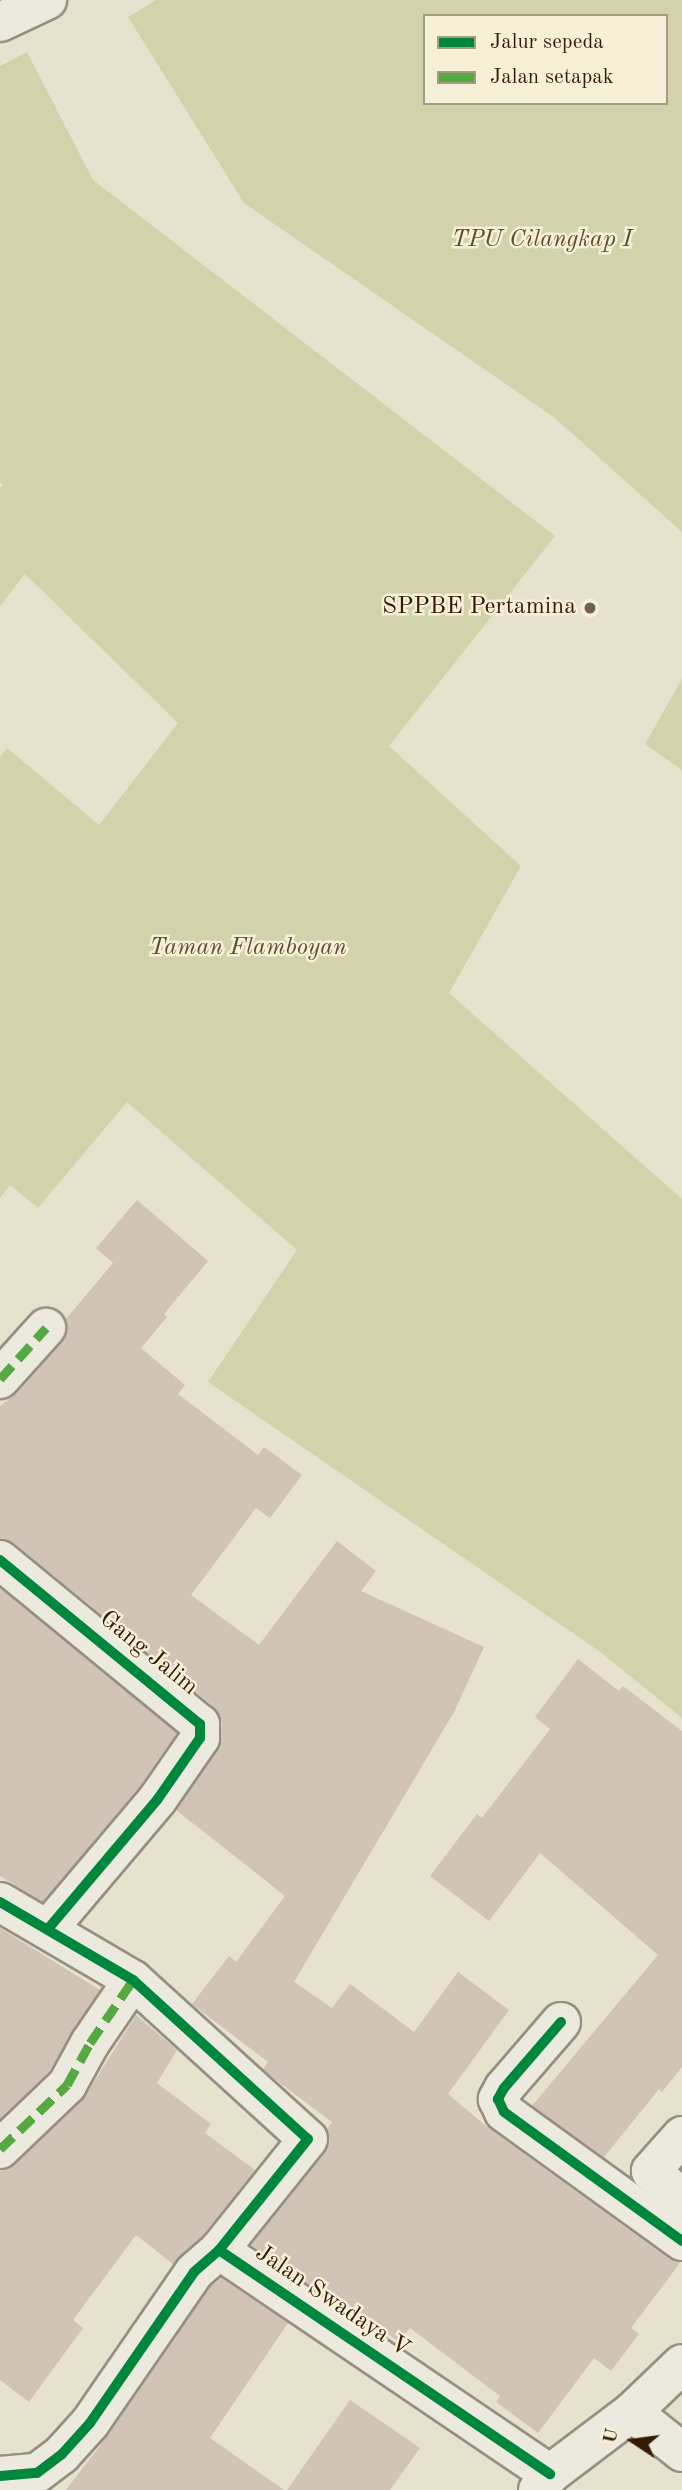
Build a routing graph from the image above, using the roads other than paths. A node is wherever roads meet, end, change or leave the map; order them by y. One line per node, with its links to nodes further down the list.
1 (47, 0): 2 (street)
2 (0, 22)
3 (46, 1328): 4 (street)
4 (0, 1379)
5 (0, 1560): 7 (street, Gang Jalim)
6 (0, 1902): 7 (street, Jalan Swadaya V)
7 (48, 1929): 8 (street, Jalan Swadaya V)
8 (133, 1980): 11 (street); 14 (street, Jalan Swadaya V)
9 (561, 2022): 13 (street)
10 (682, 2136): 12 (street)
11 (0, 2149)
12 (682, 2198)
13 (682, 2241)
14 (219, 2250): 18 (street); 19 (street, Jalan Swadaya V)
15 (682, 2364): 16 (street)
16 (632, 2412): 17 (street); 19 (street)
17 (682, 2452)
18 (0, 2476)
19 (544, 2482)

